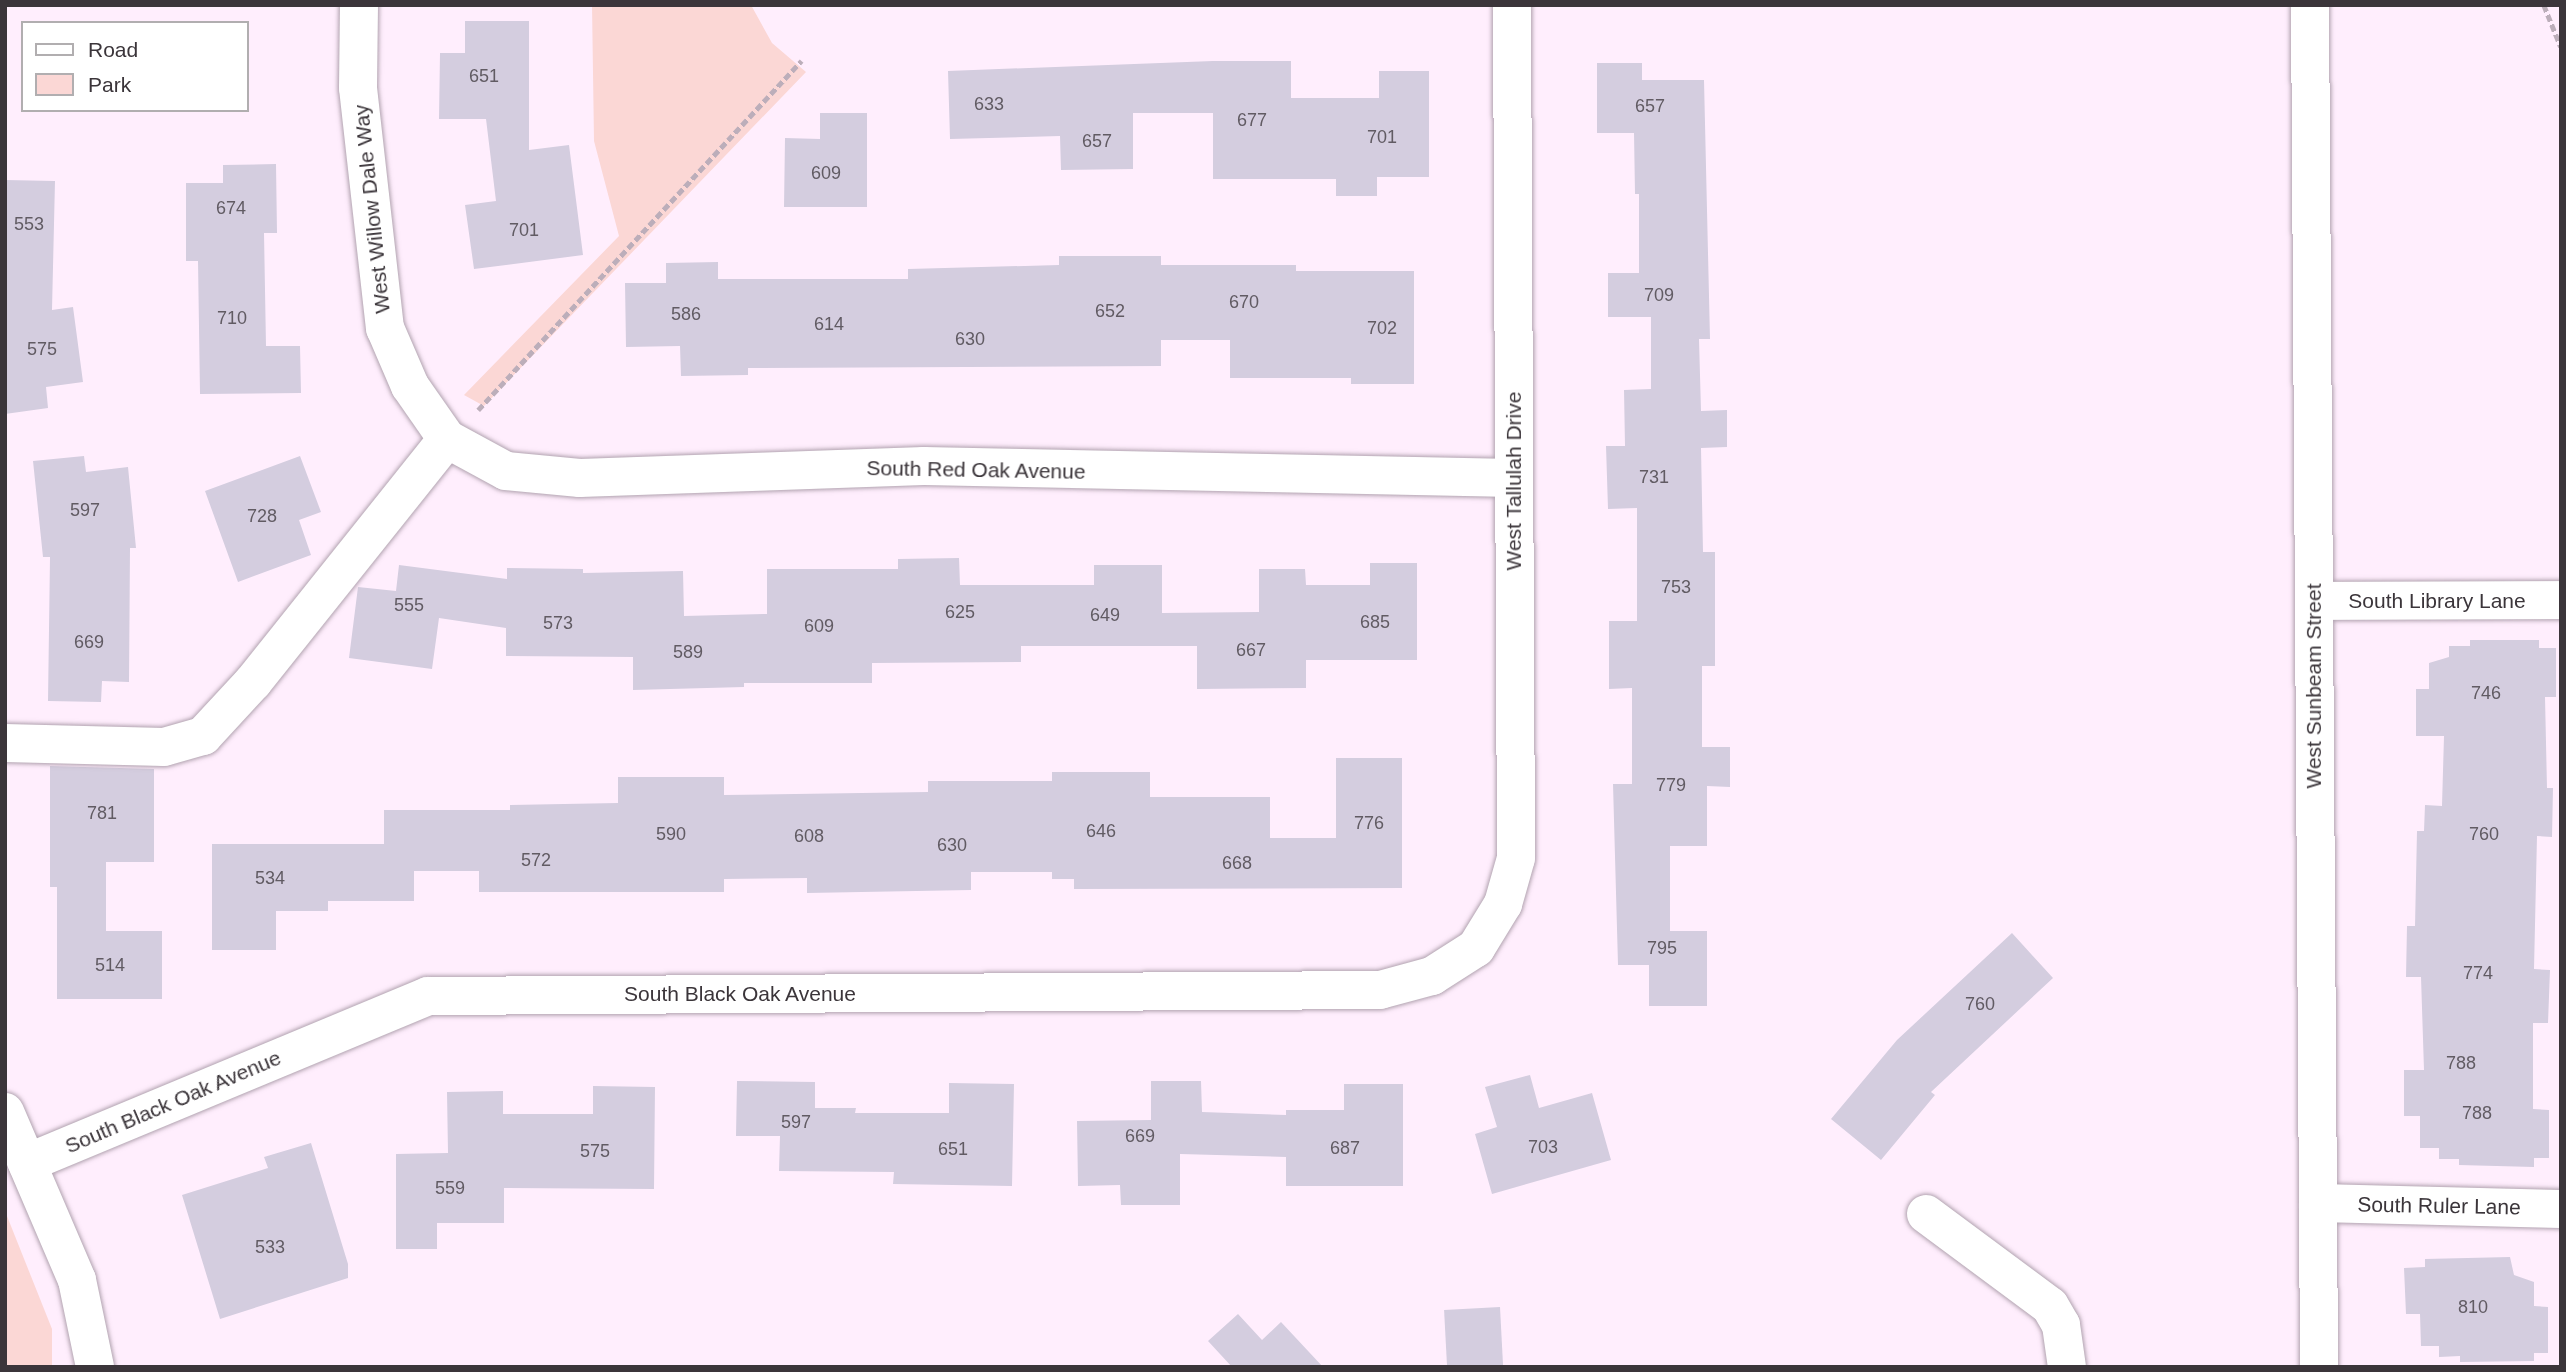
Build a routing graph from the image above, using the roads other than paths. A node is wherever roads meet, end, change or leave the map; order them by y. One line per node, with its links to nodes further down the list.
1 (359, 5): 4 (street, West Willow Dale Way)
2 (1512, 5): 5 (street, West Tallulah Drive)
3 (2310, 5): 7 (street, West Sunbeam Street)
4 (447, 439): 5 (street, South Red Oak Avenue); 8 (street)
5 (1514, 478): 9 (street, West Tallulah Drive)
6 (2561, 600): 7 (street, South Library Lane)
7 (2314, 601): 12 (street, West Sunbeam Street)
8 (5, 743)
9 (1476, 947): 11 (street, South Black Oak Avenue)
10 (5, 1112): 11 (street)
11 (27, 1163): 15 (street)
12 (2318, 1203): 13 (street, South Ruler Lane); 17 (street, West Sunbeam Street)
13 (2561, 1209)
14 (1926, 1214): 16 (street)
15 (95, 1367)
16 (2067, 1367)
17 (2319, 1367)

